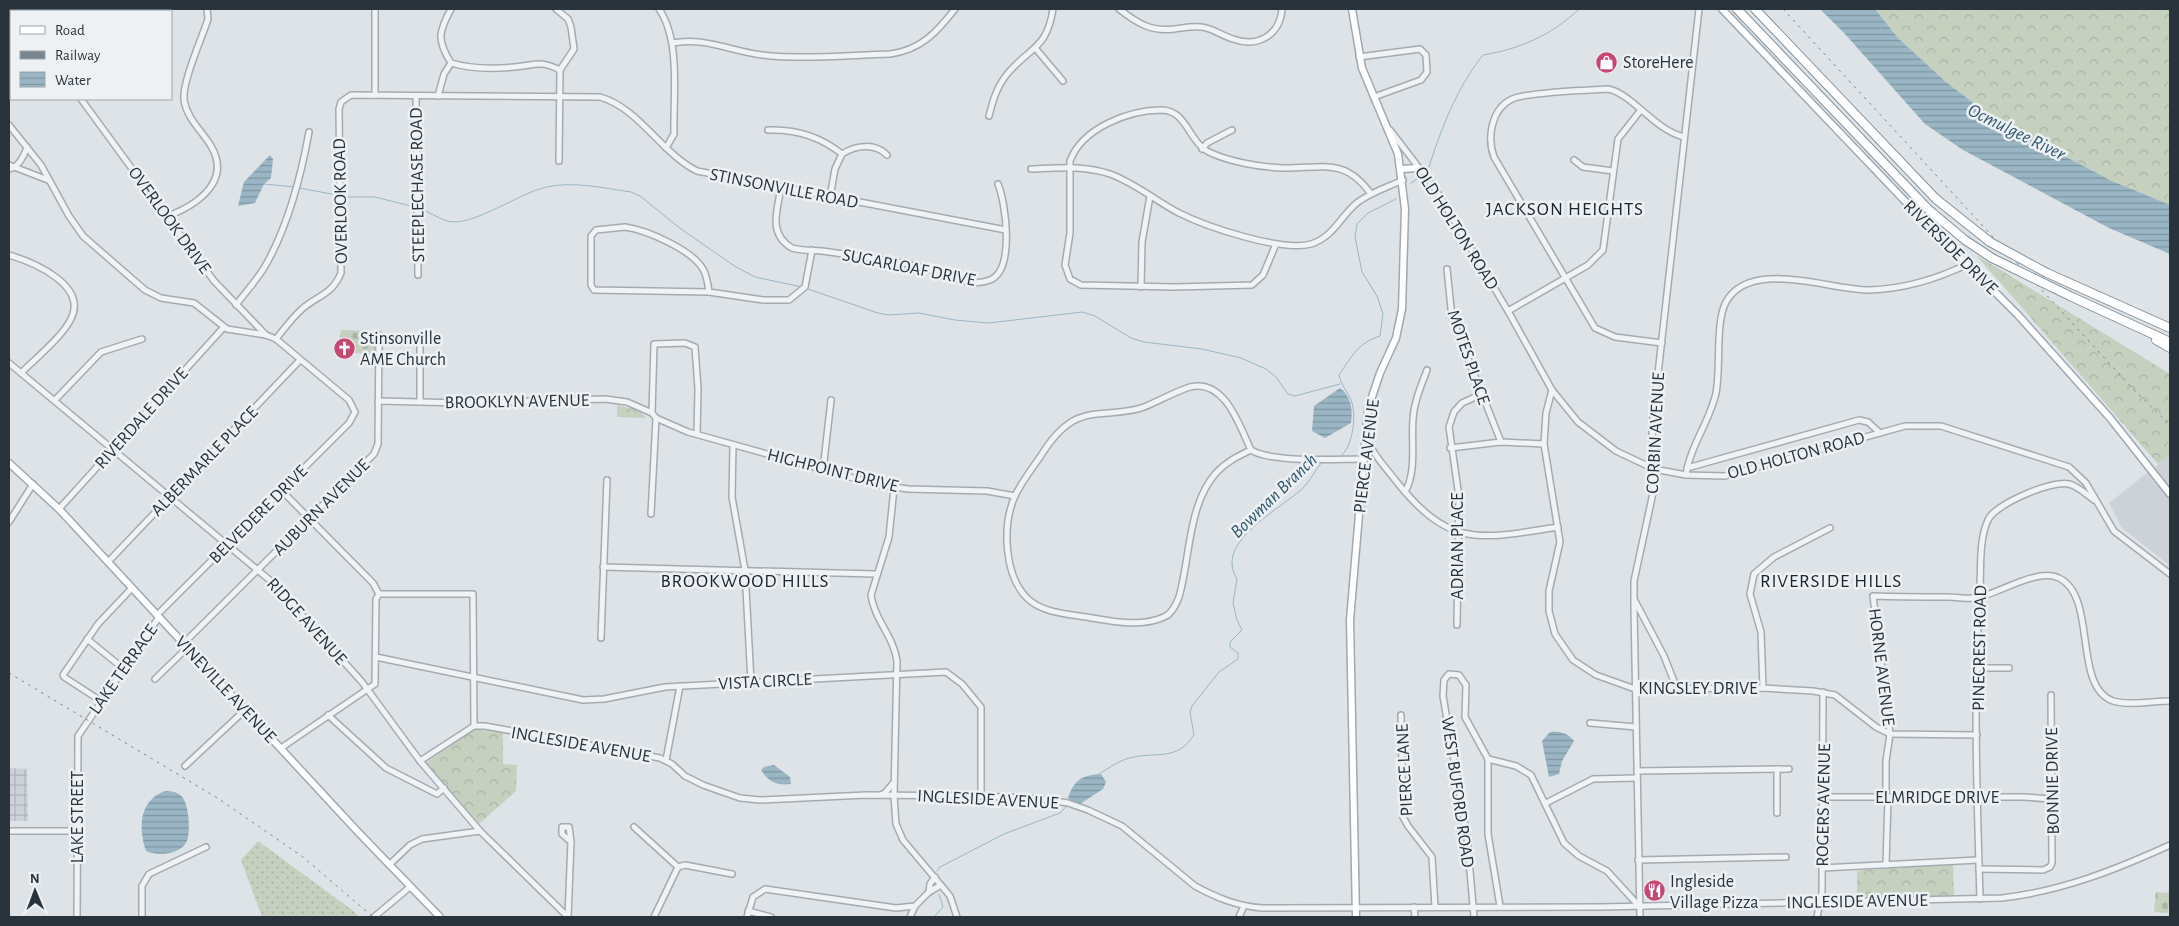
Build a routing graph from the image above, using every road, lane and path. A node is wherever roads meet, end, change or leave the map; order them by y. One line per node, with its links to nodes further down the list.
1 (208, 9): 56 (street)
2 (375, 9): 21 (street)
3 (451, 9): 18 (street)
4 (556, 9): 19 (street)
5 (659, 9): 15 (street)
6 (955, 9): 15 (street)
7 (1053, 9): 16 (street)
8 (1119, 9): 9 (street)
9 (1282, 9)
10 (1352, 9): 17 (main road, PIERCE AVENUE)
11 (1699, 9): 34 (street, CORBIN AVENUE)
12 (1722, 9): 61 (main road, RIVERSIDE DRIVE)
13 (1737, 9): 69 (highway, bridge)
14 (1755, 9): 71 (highway, bridge)
15 (672, 43): 36 (street)
16 (1036, 49): 20 (street); 28 (street)
17 (1360, 56): 25 (main road, PIERCE AVENUE); 25 (street)
18 (451, 63): 19 (street); 23 (street)
19 (560, 70): 24 (street)
20 (1063, 81)
21 (375, 95): 22 (street, STINSONVILLE ROAD); 76 (street, OVERLOOK ROAD)
22 (416, 96): 23 (street, STINSONVILLE ROAD); 63 (street, STEEPLECHASE ROAD)
23 (438, 96): 24 (street, STINSONVILLE ROAD)
24 (559, 97): 36 (street, STINSONVILLE ROAD); 41 (street)
25 (1374, 97): 32 (main road, PIERCE AVENUE)
26 (82, 100): 56 (street, OVERLOOK DRIVE)
27 (1640, 111): 34 (street); 48 (street); 64 (street)
28 (988, 116)
29 (9, 125): 35 (street)
30 (768, 130): 38 (street)
31 (1232, 130): 37 (street)
32 (1390, 130): 44 (street, OLD HOLTON ROAD); 47 (main road, PIERCE AVENUE)
33 (309, 132): 67 (street)
34 (1684, 137): 78 (street, CORBIN AVENUE)
35 (27, 147): 45 (street); 49 (street)
36 (666, 148): 52 (street, STINSONVILLE ROAD)
37 (1202, 148): 43 (street); 53 (street)
38 (842, 154): 39 (street); 55 (street)
39 (887, 155)
40 (1574, 160): 48 (street)
41 (559, 161)
42 (9, 165): 45 (street)
43 (1070, 168): 46 (street); 54 (street); 65 (street)
44 (1417, 168): 47 (main road); 68 (street, OLD HOLTON ROAD)
45 (12, 169): 49 (street)
46 (1030, 169)
47 (1402, 169): 50 (main road, PIERCE AVENUE)
48 (1613, 171): 64 (street)
49 (48, 180): 70 (street)
50 (1403, 180): 53 (street); 91 (main road, PIERCE AVENUE)
51 (998, 184): 57 (street, SUGARLOAF DRIVE)
52 (781, 188): 55 (street, STINSONVILLE ROAD); 59 (street, SUGARLOAF DRIVE)
53 (1371, 194): 58 (street)
54 (1150, 196): 58 (street); 65 (street)
55 (830, 197): 57 (street, STINSONVILLE ROAD)
56 (168, 216): 67 (street, OVERLOOK DRIVE)
57 (1006, 230): 59 (street, SUGARLOAF DRIVE)
58 (1276, 244): 65 (street)
59 (812, 250): 66 (street)
60 (9, 255): 83 (street)
61 (1968, 264): 102 (street); 111 (main road, RIVERSIDE DRIVE)
62 (1447, 269): 85 (street, MOTES PLACE)
63 (418, 275)
64 (1565, 278): 68 (street); 78 (street)
65 (1141, 286)
66 (709, 292): 66 (street)
67 (236, 305): 72 (street, OVERLOOK DRIVE)
68 (1508, 311): 84 (street, OLD HOLTON ROAD)
69 (2110, 314): 77 (highway); 79 (highway)
70 (224, 327): 72 (street); 98 (street, RIVERDALE DRIVE)
71 (2170, 328)
72 (266, 335): 76 (street)
73 (379, 335): 88 (street)
74 (420, 338): 89 (street)
75 (142, 339): 86 (street)
76 (276, 339): 80 (street)
77 (2170, 342)
78 (1662, 343): 103 (street, CORBIN AVENUE)
79 (2170, 348)
80 (300, 360): 109 (street, BELVEDERE DRIVE); 112 (street, ALBERMARLE PLACE)
81 (9, 363): 83 (street, RIDGE AVENUE)
82 (1427, 370): 110 (street)
83 (21, 373): 86 (street, RIDGE AVENUE)
84 (1552, 390): 95 (street, KINGSLEY DRIVE); 103 (street, OLD HOLTON ROAD)
85 (1482, 394): 94 (street, MOTES PLACE); 97 (street, ADRIAN PLACE)
86 (55, 400): 98 (street, RIDGE AVENUE)
87 (831, 400): 104 (street)
88 (378, 401): 89 (street, BROOKLYN AVENUE); 117 (street, AUBURN AVENUE)
89 (420, 402): 90 (street, BROOKLYN AVENUE)
90 (654, 416): 93 (street, HIGHPOINT DRIVE); 93 (street); 116 (street)
91 (1365, 430): 100 (main road, PIERCE AVENUE); 110 (street)
92 (1880, 433): 102 (street); 105 (street, OLD HOLTON ROAD); 114 (street, OLD HOLTON ROAD)
93 (697, 434): 96 (street, HIGHPOINT DRIVE)
94 (1501, 442): 95 (street); 97 (street)
95 (1544, 444): 119 (street, KINGSLEY DRIVE)
96 (733, 445): 104 (street, HIGHPOINT DRIVE); 126 (street)
97 (1450, 448): 121 (street, ADRIAN PLACE)
98 (114, 449): 112 (street, RIDGE AVENUE); 115 (street, RIVERDALE DRIVE)
99 (1251, 450): 100 (street); 113 (street); 113 (street)
100 (1363, 460): 213 (main road, PIERCE AVENUE)
101 (9, 463): 107 (main road, VINEVILLE AVENUE)
102 (1687, 468): 105 (street)
103 (1654, 469): 105 (street, OLD HOLTON ROAD); 132 (street, CORBIN AVENUE)
104 (823, 470): 108 (street, HIGHPOINT DRIVE)
105 (1686, 475)
106 (607, 480): 124 (street)
107 (33, 484): 115 (main road, VINEVILLE AVENUE); 118 (street)
108 (894, 488): 113 (street, HIGHPOINT DRIVE); 127 (street)
109 (282, 491): 117 (street); 122 (street, BELVEDERE DRIVE)
110 (1405, 492): 121 (street)
111 (2170, 494)
112 (172, 496): 122 (street, RIDGE AVENUE); 123 (street, ALBERMARLE PLACE)
113 (1015, 496)
114 (2095, 500): 128 (street, OLD HOLTON ROAD); 131 (street, PINECREST ROAD)
115 (59, 509): 123 (main road, VINEVILLE AVENUE)
116 (651, 514)
117 (309, 519): 125 (street, AUBURN AVENUE); 130 (street)
118 (9, 522)
119 (1558, 527): 121 (street); 150 (street, KINGSLEY DRIVE)
120 (1830, 528): 149 (street)
121 (1458, 532): 134 (street, ADRIAN PLACE)
122 (229, 544): 125 (street, RIDGE AVENUE); 133 (street, BELVEDERE DRIVE)
123 (108, 562): 129 (main road, VINEVILLE AVENUE)
124 (603, 567): 126 (street); 135 (street)
125 (258, 569): 137 (street, AUBURN AVENUE); 147 (street, RIDGE AVENUE)
126 (745, 570): 127 (street); 145 (street)
127 (875, 574): 142 (street)
128 (2170, 574)
129 (132, 588): 133 (main road, VINEVILLE AVENUE); 136 (street)
130 (379, 594): 138 (street); 143 (street)
131 (1979, 598): 139 (street, PINECREST ROAD); 154 (street); 162 (street, HORNE AVENUE)
132 (1634, 601): 148 (street); 150 (street, CORBIN AVENUE)
133 (158, 616): 137 (main road, VINEVILLE AVENUE); 141 (street, LAKE TERRACE)
134 (1457, 625)
135 (600, 638)
136 (87, 639): 141 (street); 153 (street)
137 (185, 646): 144 (street, AUBURN AVENUE); 155 (main road, VINEVILLE AVENUE)
138 (376, 657): 143 (street, VISTA CIRCLE); 147 (street)
139 (1977, 668): 140 (street); 163 (street, PINECREST ROAD)
140 (2009, 668)
141 (124, 669): 153 (street, LAKE TERRACE)
142 (896, 674): 145 (street, VISTA CIRCLE); 173 (street); 177 (street, VISTA CIRCLE)
143 (473, 678): 146 (street, VISTA CIRCLE); 160 (street)
144 (155, 679)
145 (751, 682): 146 (street, VISTA CIRCLE)
146 (680, 686): 167 (street)
147 (368, 688): 156 (street); 166 (street, RIDGE AVENUE)
148 (1677, 688): 149 (street, KINGSLEY DRIVE); 150 (street, KINGSLEY DRIVE)
149 (1763, 688): 151 (street, KINGSLEY DRIVE)
150 (1635, 690): 161 (street, CORBIN AVENUE)
151 (1823, 692): 162 (street, KINGSLEY DRIVE); 178 (street, ROGERS AVENUE)
152 (2051, 694): 181 (street, BONNIE DRIVE)
153 (101, 701): 158 (street, LAKE TERRACE)
154 (2170, 701)
155 (245, 710): 164 (main road, VINEVILLE AVENUE); 168 (street)
156 (328, 715): 164 (street); 174 (street)
157 (1401, 715): 212 (street, PIERCE LANE)
158 (87, 720): 186 (street, LAKE STREET)
159 (1590, 723): 161 (street)
160 (474, 726): 166 (street); 167 (street, INGLESIDE AVENUE)
161 (1636, 727): 171 (street, CORBIN AVENUE)
162 (1890, 734): 163 (street); 179 (street, HORNE AVENUE)
163 (1977, 735): 180 (street, PINECREST ROAD)
164 (281, 748): 194 (main road, VINEVILLE AVENUE)
165 (1488, 759): 182 (street); 208 (street, WEST BUFORD ROAD); 209 (street)
166 (420, 760): 174 (street, RIDGE AVENUE)
167 (666, 760): 175 (street, INGLESIDE AVENUE)
168 (185, 766)
169 (1777, 769): 170 (street); 171 (street); 183 (street)
170 (1789, 769)
171 (1637, 770): 172 (street, CORBIN AVENUE)
172 (1637, 778): 182 (street); 192 (street, CORBIN AVENUE)
173 (894, 782): 175 (street); 176 (street)
174 (444, 788): 187 (street, RIDGE AVENUE)
175 (878, 795): 176 (street, INGLESIDE AVENUE)
176 (894, 796): 177 (street, INGLESIDE AVENUE); 200 (street)
177 (981, 796): 207 (street, INGLESIDE AVENUE)
178 (1823, 797): 179 (street, ELMRIDGE DRIVE); 197 (street, ROGERS AVENUE)
179 (1887, 797): 180 (street, ELMRIDGE DRIVE); 195 (street, HORNE AVENUE)
180 (1978, 798): 181 (street, ELMRIDGE DRIVE); 193 (street, PINECREST ROAD)
181 (2050, 799): 198 (street, BONNIE DRIVE)
182 (1546, 803): 210 (street)
183 (1777, 813)
184 (634, 827): 196 (street)
185 (9, 831): 186 (street)
186 (77, 831): 215 (street, LAKE STREET)
187 (480, 831): 194 (street); 219 (street, RIDGE AVENUE)
188 (571, 842): 219 (street)
189 (2170, 845): 204 (street, INGLESIDE AVENUE)
190 (206, 847): 216 (street)
191 (1786, 857): 192 (street)
192 (1638, 860): 210 (street, CORBIN AVENUE)
193 (1978, 860): 195 (street); 198 (street, PINECREST ROAD)
194 (389, 865): 202 (main road, VINEVILLE AVENUE)
195 (1886, 865): 197 (street)
196 (678, 867): 199 (street); 220 (street)
197 (1822, 868): 205 (street, ROGERS AVENUE)
198 (1979, 869): 204 (street, PINECREST ROAD)
199 (732, 874)
200 (935, 877): 201 (street); 203 (street)
201 (941, 884): 203 (street); 224 (street)
202 (410, 887): 217 (street); 218 (main road, VINEVILLE AVENUE)
203 (929, 892): 206 (street)
204 (1980, 899): 205 (street, INGLESIDE AVENUE)
205 (1822, 901): 210 (street, INGLESIDE AVENUE); 230 (street, ROGERS AVENUE)
206 (915, 906): 214 (street); 223 (street)
207 (1244, 906): 213 (street, INGLESIDE AVENUE); 225 (street)
208 (1472, 906): 209 (street, INGLESIDE AVENUE); 212 (street, INGLESIDE AVENUE); 228 (street, WEST BUFORD ROAD)
209 (1500, 906): 210 (street, INGLESIDE AVENUE)
210 (1639, 906): 229 (street, CORBIN AVENUE)
211 (1414, 907): 212 (street, INGLESIDE AVENUE); 213 (street, INGLESIDE AVENUE); 227 (street)
212 (1434, 907)
213 (1356, 908): 226 (main road, PIERCE AVENUE)
214 (748, 911): 221 (street); 222 (street)
215 (77, 917)
216 (142, 917)
217 (374, 917)
218 (440, 917)
219 (568, 917)
220 (654, 917)
221 (747, 917)
222 (771, 917)
223 (910, 917)
224 (957, 917)
225 (1239, 917)
226 (1356, 917)
227 (1415, 917)
228 (1474, 917)
229 (1640, 917)
230 (1817, 917)

